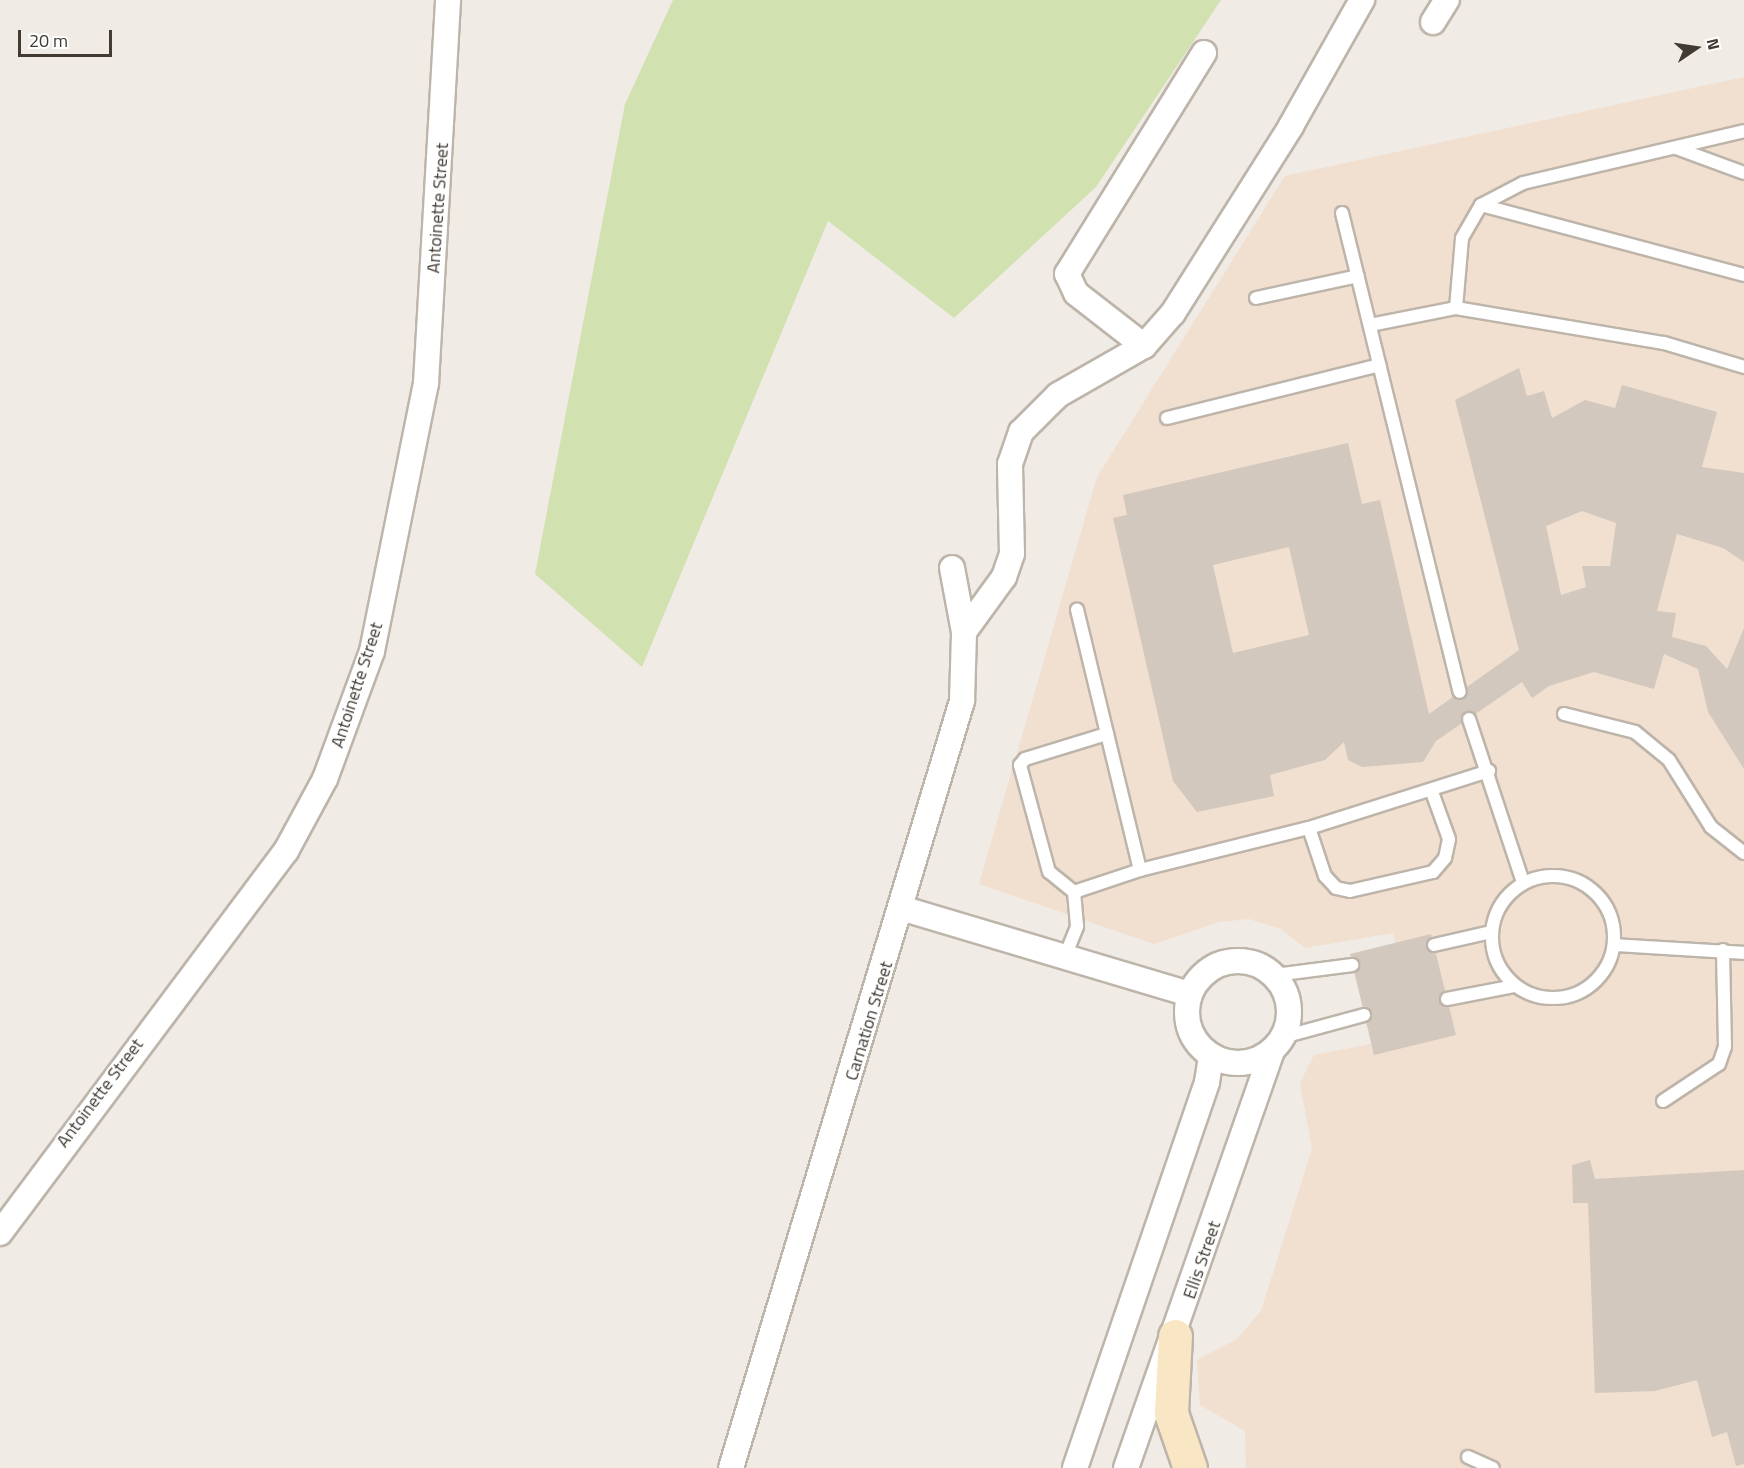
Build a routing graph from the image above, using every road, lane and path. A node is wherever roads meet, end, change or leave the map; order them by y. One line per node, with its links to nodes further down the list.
1 (448, 0): 50 (street, Antoinette Street)
2 (1362, 0): 16 (street)
3 (1447, 0): 4 (street)
4 (1433, 22)
5 (1204, 53): 16 (street)
6 (1744, 130): 7 (lane)
7 (1676, 148): 8 (lane); 9 (lane)
8 (1744, 173)
9 (1481, 205): 11 (lane); 14 (lane)
10 (1342, 213): 12 (lane)
11 (1744, 275)
12 (1358, 276): 13 (lane); 15 (lane)
13 (1256, 298)
14 (1456, 308): 15 (lane); 18 (lane)
15 (1370, 325): 17 (lane)
16 (1144, 346): 22 (street)
17 (1379, 365): 19 (lane); 23 (lane)
18 (1744, 367)
19 (1167, 418)
20 (952, 568): 22 (street, Carnation Street)
21 (1077, 610): 26 (lane)
22 (964, 632): 34 (street, Carnation Street)
23 (1460, 692)
24 (1564, 714): 30 (lane)
25 (1468, 719): 27 (lane)
26 (1107, 734): 31 (lane); 33 (lane)
27 (1489, 771): 28 (lane); 32 (lane)
28 (1432, 792): 29 (lane); 29 (lane)
29 (1309, 828): 31 (lane)
30 (1744, 853)
31 (1140, 870): 33 (lane)
32 (1523, 882): 35 (lane); 37 (lane)
33 (1074, 892): 40 (lane)
34 (904, 909): 40 (street); 53 (street, Carnation Street)
35 (1491, 932): 36 (lane); 43 (lane)
36 (1434, 945)
37 (1614, 945): 38 (lane); 43 (lane)
38 (1723, 950): 39 (lane); 49 (lane)
39 (1744, 953)
40 (1064, 961): 44 (street)
41 (1352, 965): 42 (lane)
42 (1275, 975): 44 (street); 47 (street, Ellis Street)
43 (1514, 986): 45 (lane)
44 (1190, 994): 48 (street)
45 (1447, 999)
46 (1364, 1015): 47 (lane)
47 (1278, 1043): 48 (street); 51 (street, Ellis Street)
48 (1211, 1056): 54 (street)
49 (1663, 1101)
50 (0, 1233)
51 (1175, 1336): 55 (street, Ellis Street); 56 (main road)
52 (1468, 1457): 57 (lane)
53 (731, 1468)
54 (1075, 1468)
55 (1126, 1468)
56 (1190, 1468)
57 (1493, 1468)

